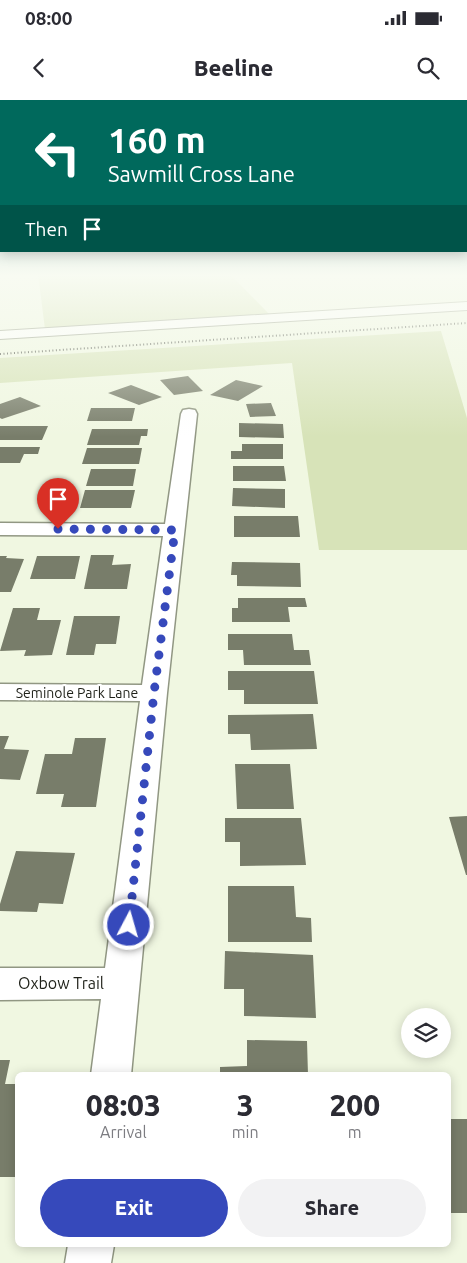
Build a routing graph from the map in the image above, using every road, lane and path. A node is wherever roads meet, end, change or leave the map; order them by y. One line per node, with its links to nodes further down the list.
1 (108, 328): 2 (street)
2 (0, 335)
3 (189, 414): 5 (street)
4 (0, 529): 5 (street)
5 (175, 530): 7 (street)
6 (0, 692): 7 (street, Seminole Park Lane)
7 (154, 693): 8 (street)
8 (122, 983): 9 (street, Oxbow Trail); 10 (street)
9 (0, 984)
10 (111, 1072)
11 (91, 1247): 12 (street)
12 (88, 1263)

